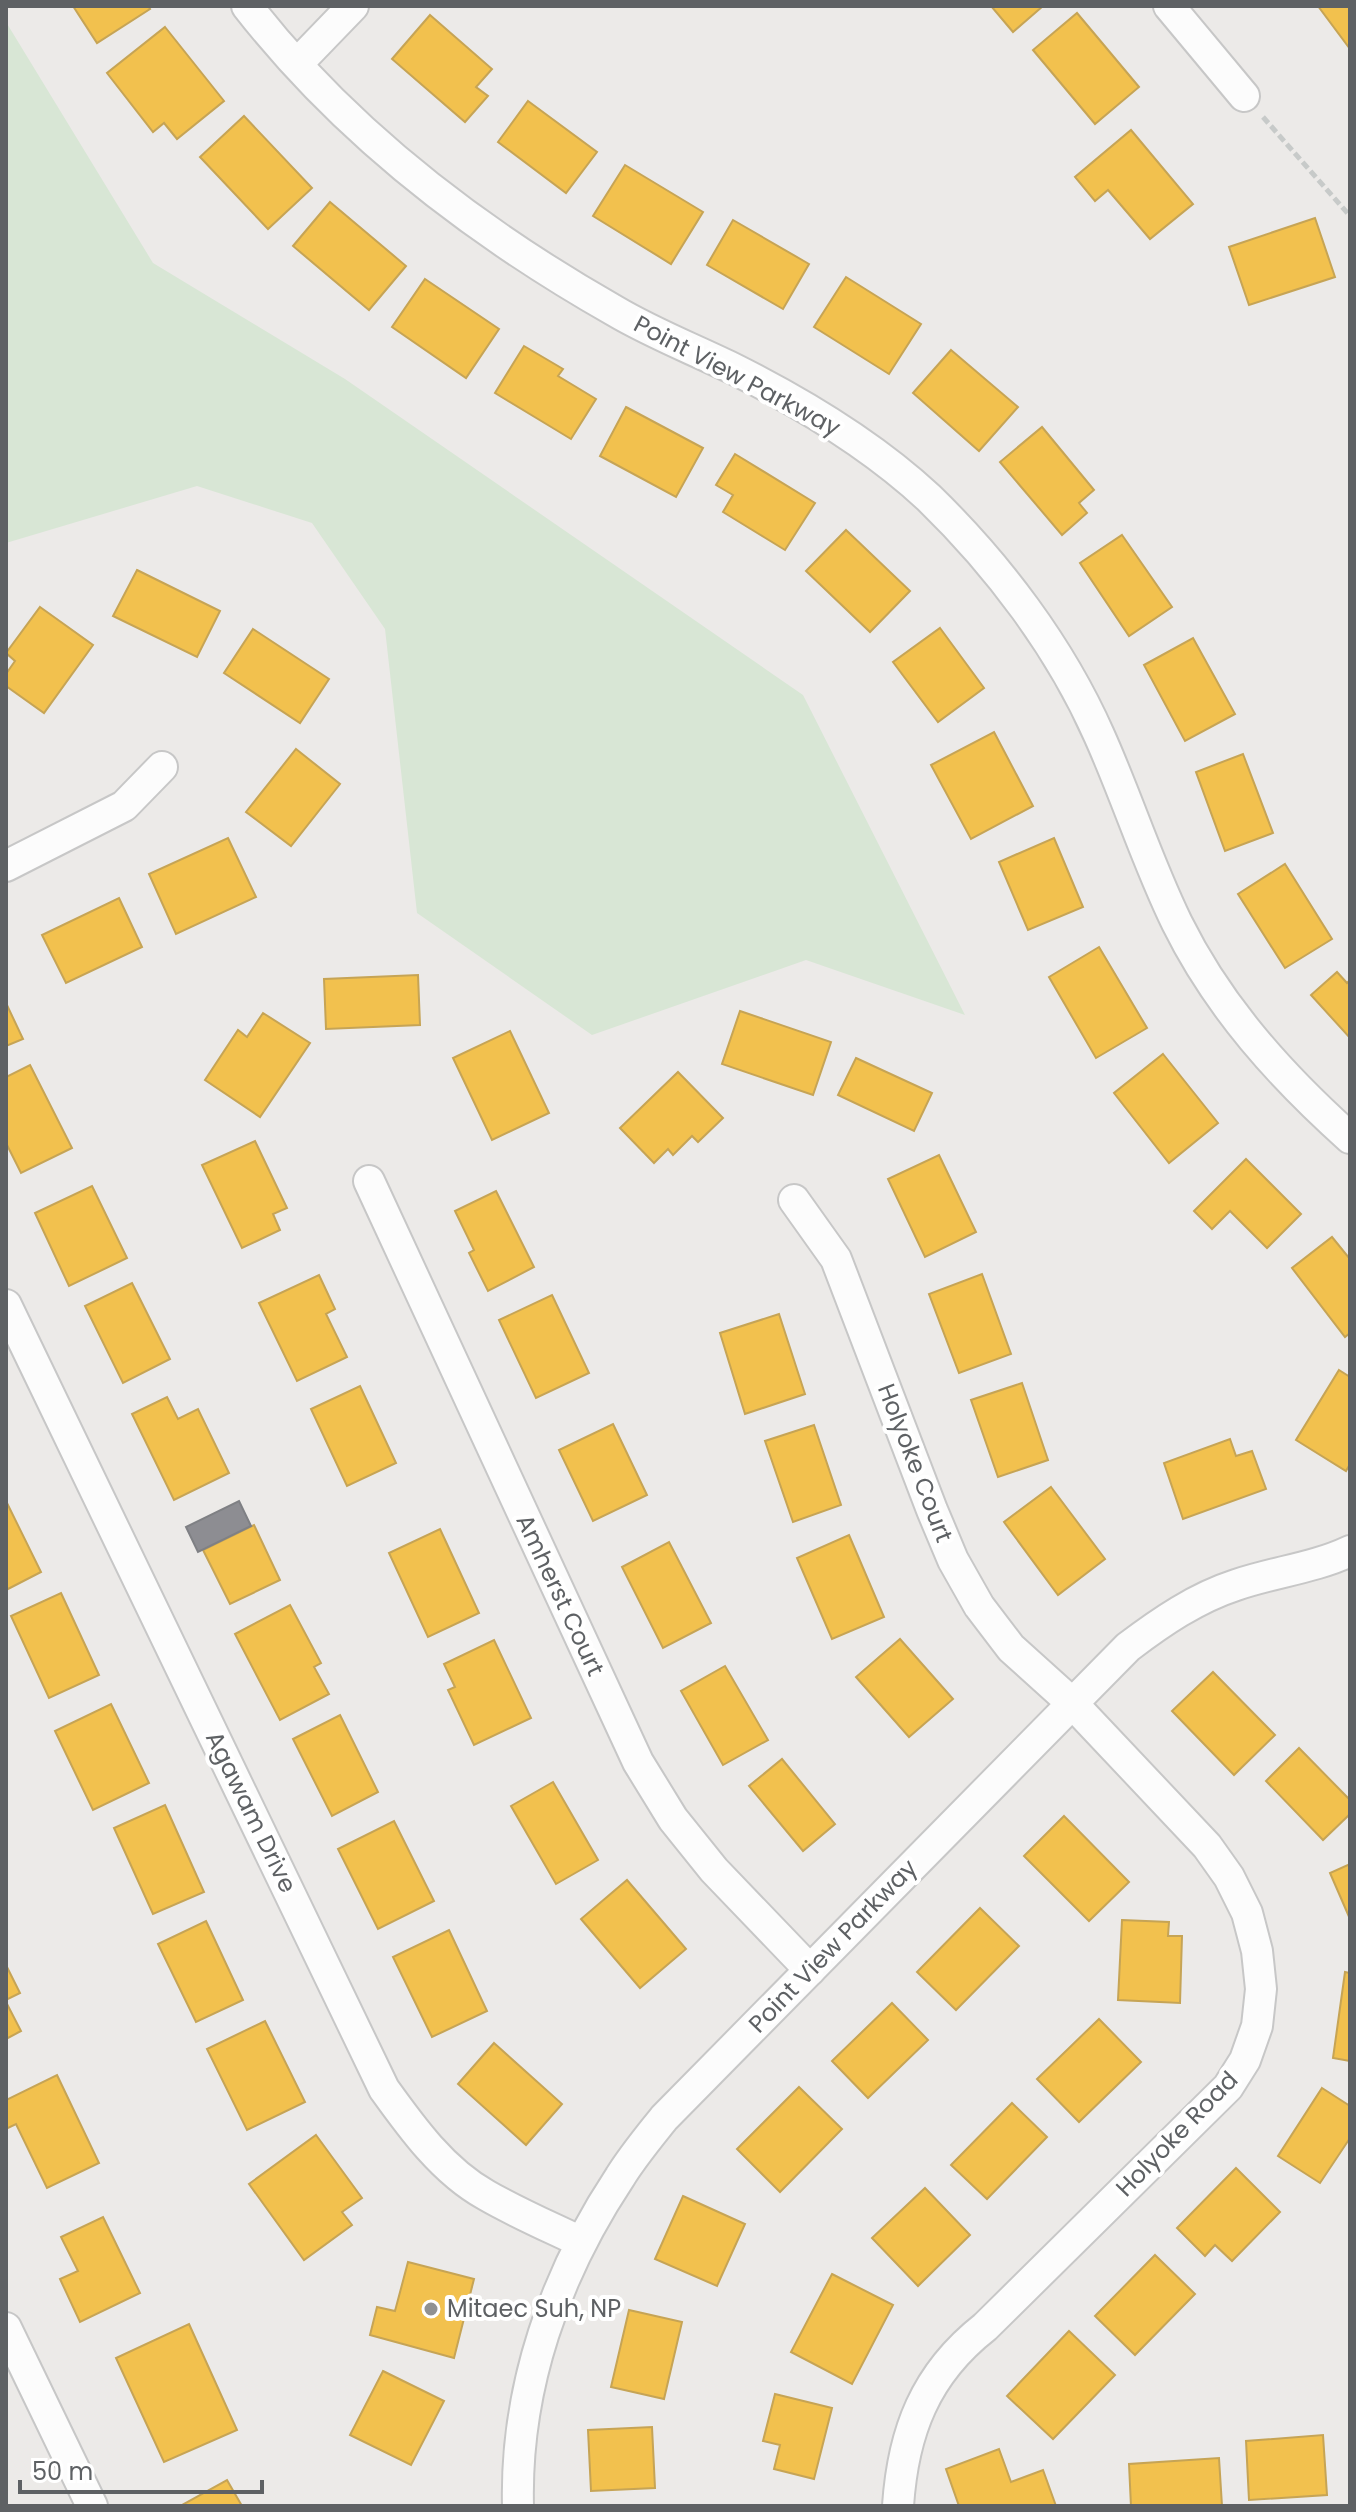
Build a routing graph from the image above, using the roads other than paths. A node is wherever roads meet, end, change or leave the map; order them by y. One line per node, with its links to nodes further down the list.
1 (247, 6): 4 (street, Point View Parkway)
2 (353, 6): 4 (street)
3 (1169, 6): 5 (street)
4 (297, 64): 8 (street, Point View Parkway)
5 (1244, 96)
6 (162, 767): 7 (street)
7 (6, 866)
8 (1350, 1138)
9 (369, 1181): 14 (street, Amherst Court)
10 (794, 1200): 13 (street, Holyoke Court)
11 (6, 1305): 15 (street, Agawam Drive)
12 (1350, 1551): 13 (street, Point View Parkway)
13 (1072, 1703): 14 (street, Point View Parkway); 20 (street, Holyoke Road)
14 (810, 1970): 15 (street, Point View Parkway)
15 (581, 2242): 19 (street, Point View Parkway)
16 (6, 2328): 17 (street)
17 (13, 2358): 18 (street)
18 (92, 2506)
19 (518, 2506)
20 (898, 2506)

